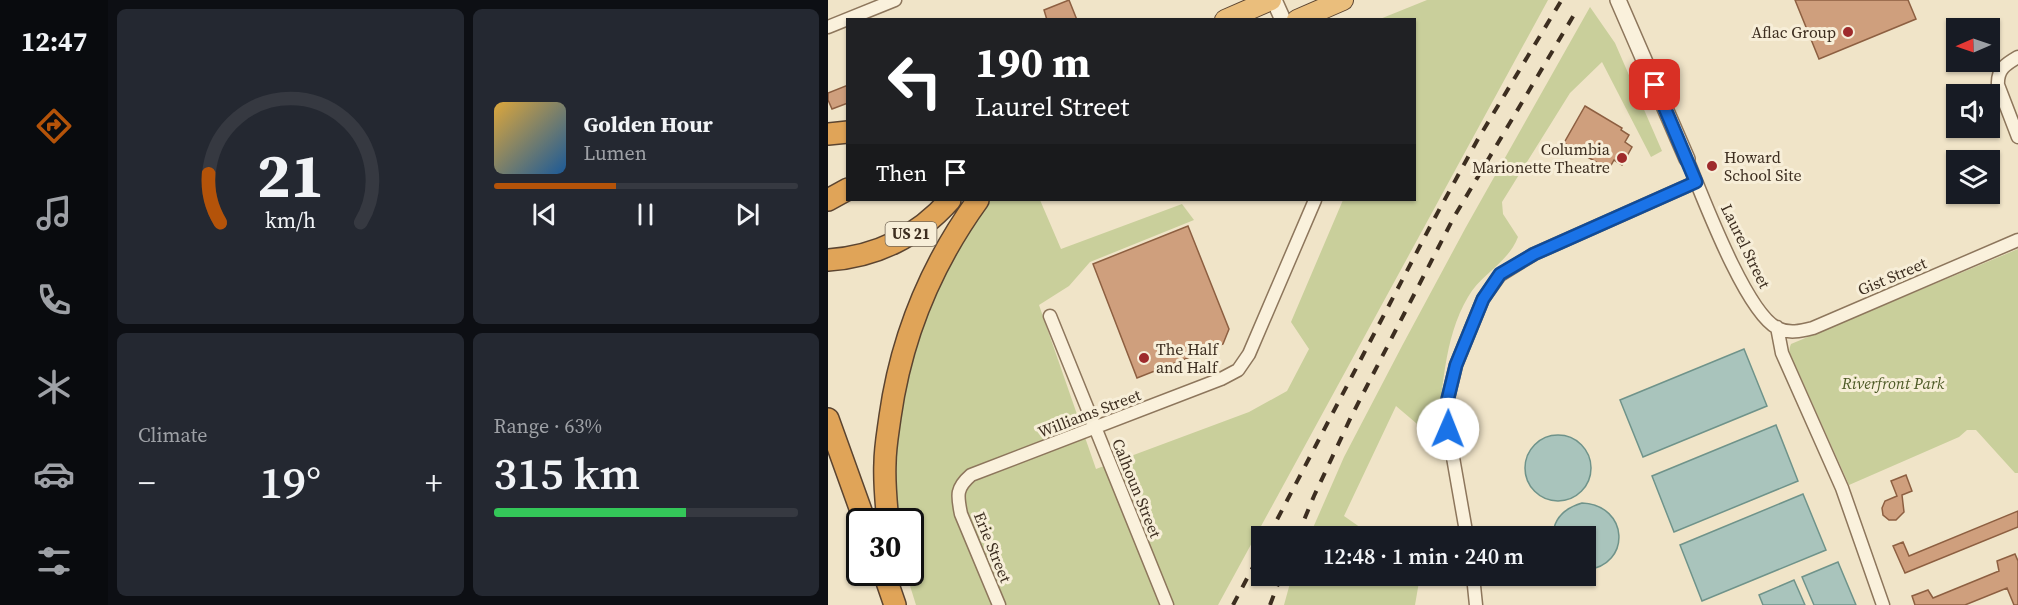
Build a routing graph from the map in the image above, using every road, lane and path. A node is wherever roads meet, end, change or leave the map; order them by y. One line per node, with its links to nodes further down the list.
1 (896, 0): 5 (street)
2 (1273, 0): 6 (highway); 7 (street)
3 (1343, 0): 8 (highway)
4 (1618, 0): 15 (street, Laurel Street)
5 (851, 18)
6 (1230, 18)
7 (1282, 18)
8 (1302, 18)
9 (846, 20): 10 (street)
10 (828, 27)
11 (2018, 57): 14 (street)
12 (846, 132): 13 (highway)
13 (828, 134)
14 (2018, 137)
15 (1687, 159): 16 (street, Laurel Street)
16 (1696, 182): 25 (street, Laurel Street); 31 (street)
17 (846, 190): 18 (highway)
18 (828, 200)
19 (949, 201): 23 (highway, US 21)
20 (977, 201): 30 (highway)
21 (1315, 201): 27 (street, Williams Street)
22 (2018, 240): 25 (street, Gist Street)
23 (828, 260)
24 (1050, 316): 27 (street, Calhoun Street)
25 (1777, 327): 40 (street)
26 (828, 419): 29 (highway)
27 (1095, 429): 28 (street, Williams Street); 38 (street, Calhoun Street)
28 (958, 501): 37 (street, Erie Street)
29 (860, 508)
30 (887, 508)
31 (1465, 526)
32 (888, 586): 35 (highway)
33 (902, 586): 36 (highway)
34 (1474, 586): 39 (street)
35 (895, 605)
36 (907, 605)
37 (999, 605)
38 (1167, 605)
39 (1476, 605)
40 (1883, 605)

